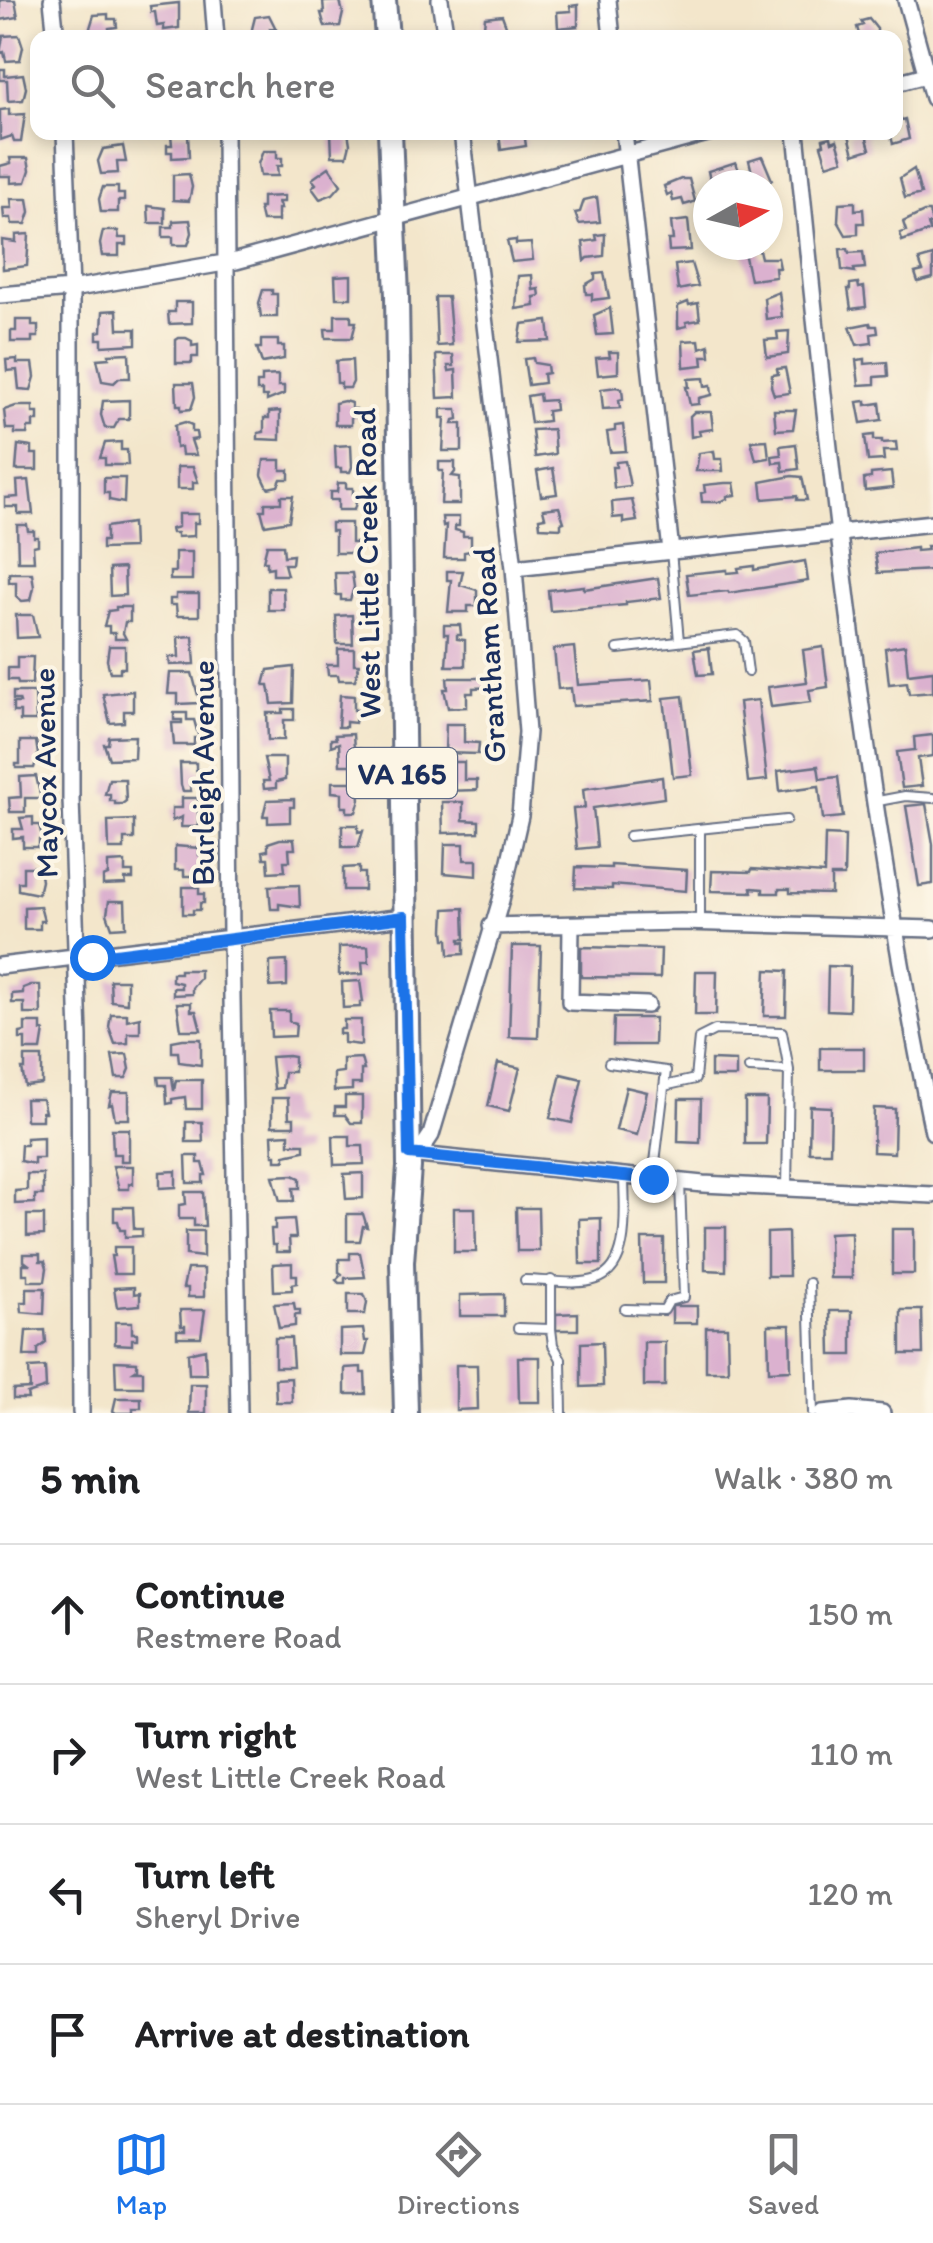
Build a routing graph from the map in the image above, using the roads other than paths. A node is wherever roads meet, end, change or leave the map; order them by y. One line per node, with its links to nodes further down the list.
1 (52, 0): 7 (street)
2 (212, 0): 8 (street)
3 (384, 0): 9 (main road)
4 (440, 0): 10 (street)
5 (608, 0): 11 (street)
6 (906, 0): 12 (street)
7 (55, 30)
8 (215, 30)
9 (386, 30)
10 (445, 30)
11 (611, 30)
12 (930, 74): 13 (street); 14 (street)
13 (903, 82)
14 (933, 98)
15 (65, 140): 26 (street, Maycox Avenue)
16 (225, 140): 25 (street, Burleigh Avenue)
17 (390, 140): 24 (main road, West Little Creek Road / VA 165)
18 (463, 140): 23 (street, Grantham Road)
19 (625, 140): 22 (street)
20 (681, 140): 22 (street)
21 (797, 140): 29 (street)
22 (626, 155): 23 (street); 30 (street)
23 (472, 197): 24 (street); 31 (street, Grantham Road)
24 (394, 218): 25 (street); 40 (main road, West Little Creek Road / VA 165)
25 (227, 262): 26 (street); 46 (street, Burleigh Avenue)
26 (70, 289): 27 (street); 47 (street, Maycox Avenue)
27 (0, 295)
28 (933, 523): 29 (street)
29 (838, 534): 30 (street); 36 (street)
30 (671, 552): 31 (street); 32 (lane)
31 (514, 568): 43 (street, Grantham Road)
32 (679, 641): 33 (lane); 34 (lane)
33 (618, 649)
34 (748, 672)
35 (933, 798): 36 (lane)
36 (873, 802): 44 (street)
37 (786, 820): 38 (lane)
38 (700, 831): 39 (lane); 41 (lane)
39 (629, 836)
40 (404, 917): 46 (street); 55 (main road, West Little Creek Road / VA 165)
41 (700, 922): 42 (street); 44 (street)
42 (571, 924): 43 (street); 49 (street)
43 (492, 926): 55 (street, Grantham Road)
44 (893, 928): 45 (street); 54 (street)
45 (933, 928)
46 (231, 939): 47 (street); 68 (street, Burleigh Avenue)
47 (75, 957): 48 (street); 67 (street, Maycox Avenue)
48 (0, 966)
49 (647, 1005)
50 (609, 1063): 53 (lane)
51 (749, 1068): 52 (lane)
52 (789, 1070): 53 (lane); 59 (lane)
53 (664, 1086): 57 (lane)
54 (933, 1132)
55 (409, 1154): 56 (street); 69 (main road, West Little Creek Road / VA 165)
56 (624, 1176): 57 (street); 62 (lane)
57 (653, 1179): 58 (street)
58 (680, 1182): 59 (street); 64 (lane)
59 (787, 1188): 60 (street)
60 (933, 1194)
61 (525, 1280): 62 (lane)
62 (551, 1280): 66 (lane)
63 (809, 1283): 71 (lane)
64 (625, 1309)
65 (518, 1328): 66 (lane)
66 (551, 1329): 70 (lane)
67 (81, 1413)
68 (239, 1413)
69 (406, 1413)
70 (562, 1413)
71 (813, 1413)
72 (823, 1413): 73 (street)
73 (882, 1413)

